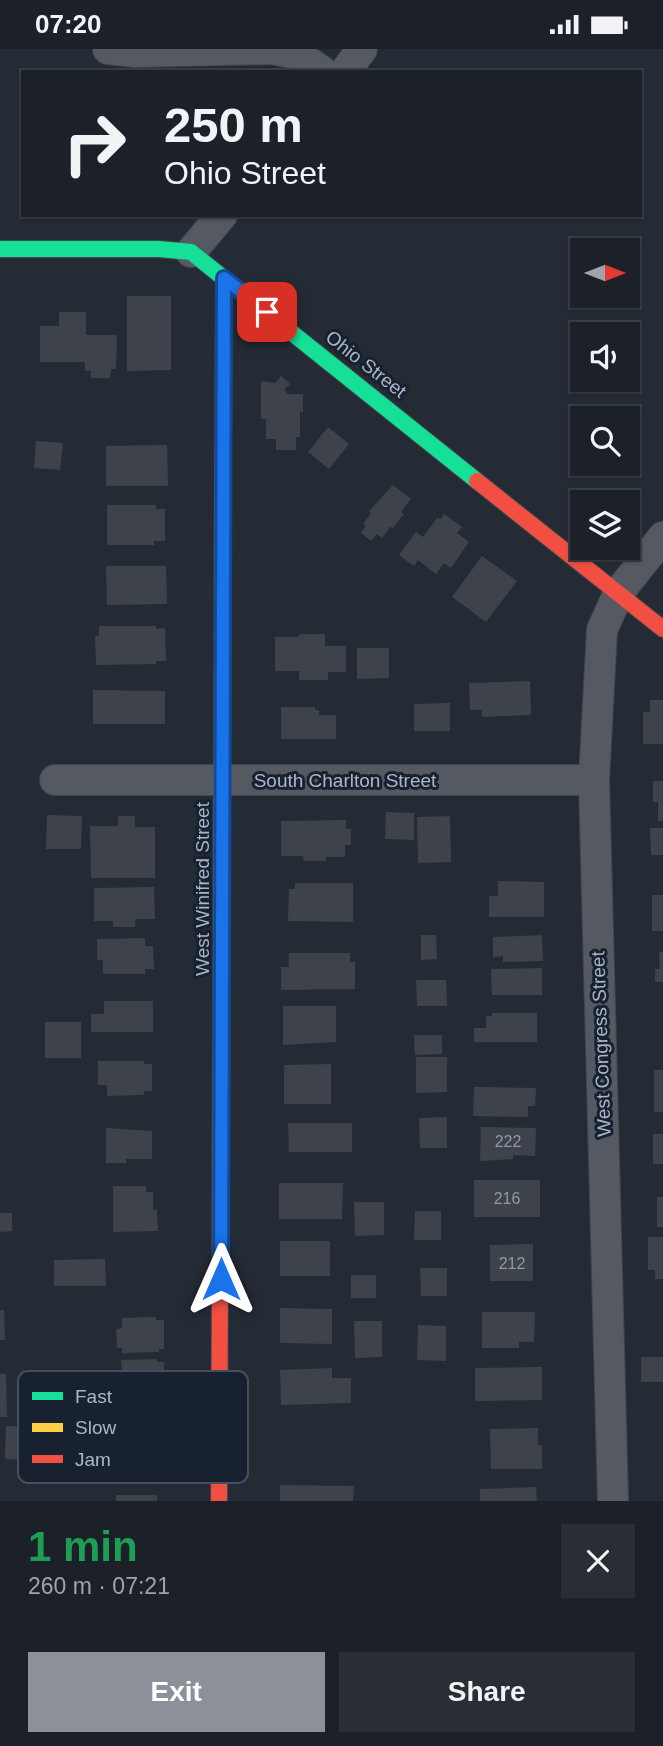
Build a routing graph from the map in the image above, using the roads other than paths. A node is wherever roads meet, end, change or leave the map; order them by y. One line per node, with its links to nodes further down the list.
1 (108, 49): 3 (street)
2 (362, 49): 4 (street)
3 (320, 70)
4 (346, 70)
5 (220, 217): 7 (street)
6 (0, 249): 7 (street)
7 (191, 252): 8 (street, Ohio Street)
8 (224, 278): 10 (street, Ohio Street); 14 (street, West Winifred Street)
9 (663, 537): 10 (street, West Congress Street)
10 (619, 591): 11 (street, Ohio Street); 13 (street, West Congress Street)
11 (663, 629)
12 (55, 780): 14 (street, South Charlton Street)
13 (594, 780): 14 (street, South Charlton Street); 18 (street, West Congress Street)
14 (223, 781): 15 (street, West Winifred Street)
15 (220, 1371)
16 (219, 1483): 17 (street, West Winifred Street)
17 (219, 1501)
18 (612, 1501)

